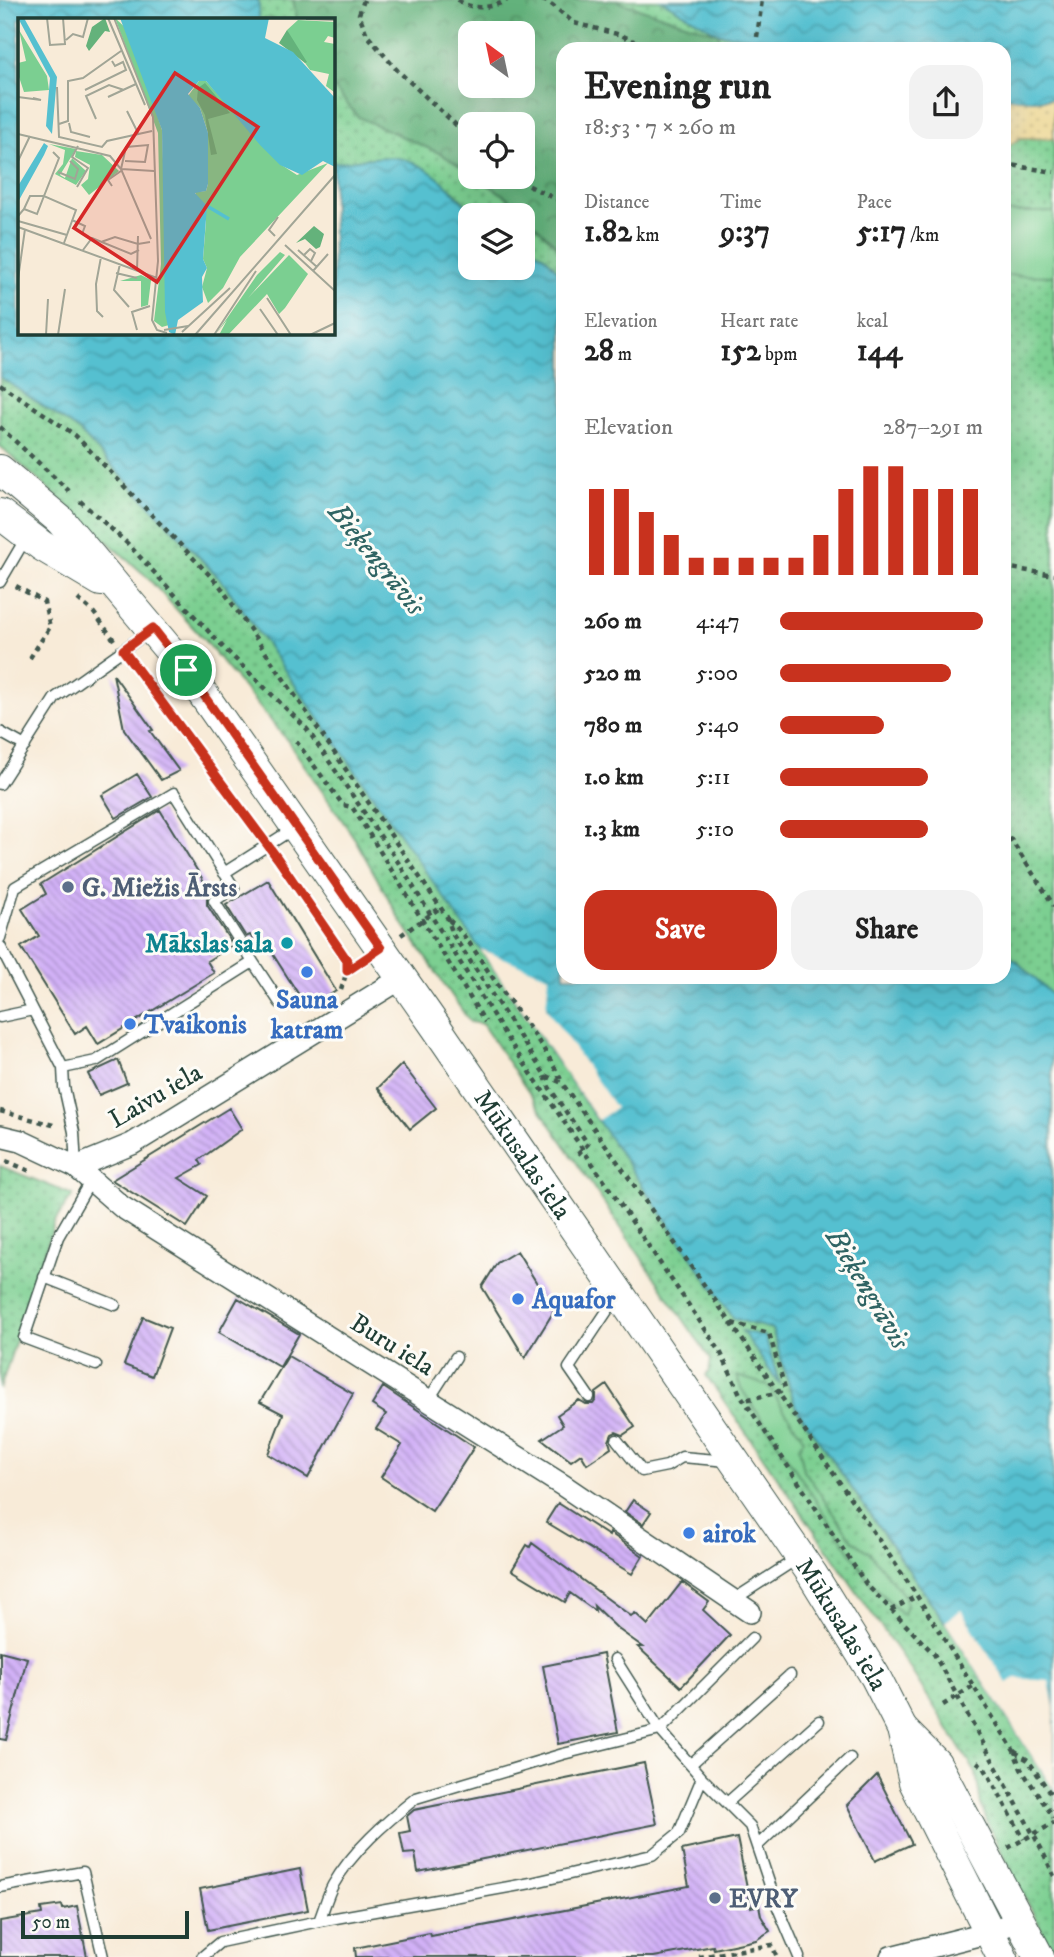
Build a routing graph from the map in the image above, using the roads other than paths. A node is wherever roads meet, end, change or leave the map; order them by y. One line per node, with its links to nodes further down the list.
1 (0, 470): 5 (main road, Mūkusalas iela)
2 (0, 514): 3 (main road, Mūkusalas iela)
3 (29, 535): 4 (lane); 5 (main road, Mūkusalas iela)
4 (1, 580)
5 (122, 594): 6 (main road, Mūkusalas iela)
6 (153, 628): 8 (lane); 10 (main road, Mūkusalas iela)
7 (0, 732): 8 (lane)
8 (25, 746): 9 (lane)
9 (0, 784)
10 (296, 827): 11 (lane); 15 (main road, Mūkusalas iela)
11 (225, 873): 12 (lane); 14 (lane)
12 (0, 938)
13 (0, 946): 17 (lane)
14 (253, 962): 16 (lane); 19 (lane)
15 (402, 978): 21 (street, Laivu iela); 23 (main road, Mūkusalas iela)
16 (279, 1003)
17 (33, 1010): 18 (lane); 19 (lane)
18 (0, 1017)
19 (63, 1068): 21 (lane)
20 (0, 1136): 21 (street, Buru iela)
21 (83, 1173): 22 (lane); 28 (street, Buru iela)
22 (44, 1278): 24 (lane); 26 (lane)
23 (619, 1293): 27 (lane); 30 (main road, Mūkusalas iela)
24 (115, 1305)
25 (456, 1357): 28 (lane)
26 (96, 1365)
27 (589, 1397)
28 (429, 1399): 32 (street, Buru iela)
29 (617, 1440): 30 (lane)
30 (736, 1462): 31 (main road, Mūkusalas iela)
31 (800, 1556): 32 (lane); 37 (main road, Mūkusalas iela)
32 (742, 1606)
33 (752, 1638): 38 (lane)
34 (615, 1659): 38 (lane)
35 (790, 1675): 40 (lane)
36 (819, 1721): 42 (lane)
37 (902, 1729): 45 (main road, Mūkusalas iela); 47 (main road, Mūkusalas iela)
38 (660, 1730): 40 (lane); 46 (lane)
39 (850, 1758): 43 (lane)
40 (691, 1764): 41 (lane)
41 (702, 1778): 42 (lane); 46 (lane)
42 (727, 1803): 43 (lane)
43 (757, 1846): 50 (lane)
44 (0, 1887): 48 (lane)
45 (1020, 1920): 47 (street); 52 (main road, Mūkusalas iela)
46 (320, 1921): 49 (lane)
47 (996, 1945): 51 (street)
48 (103, 1957)
49 (202, 1957)
50 (799, 1957)
51 (891, 1957)
52 (1039, 1957)

